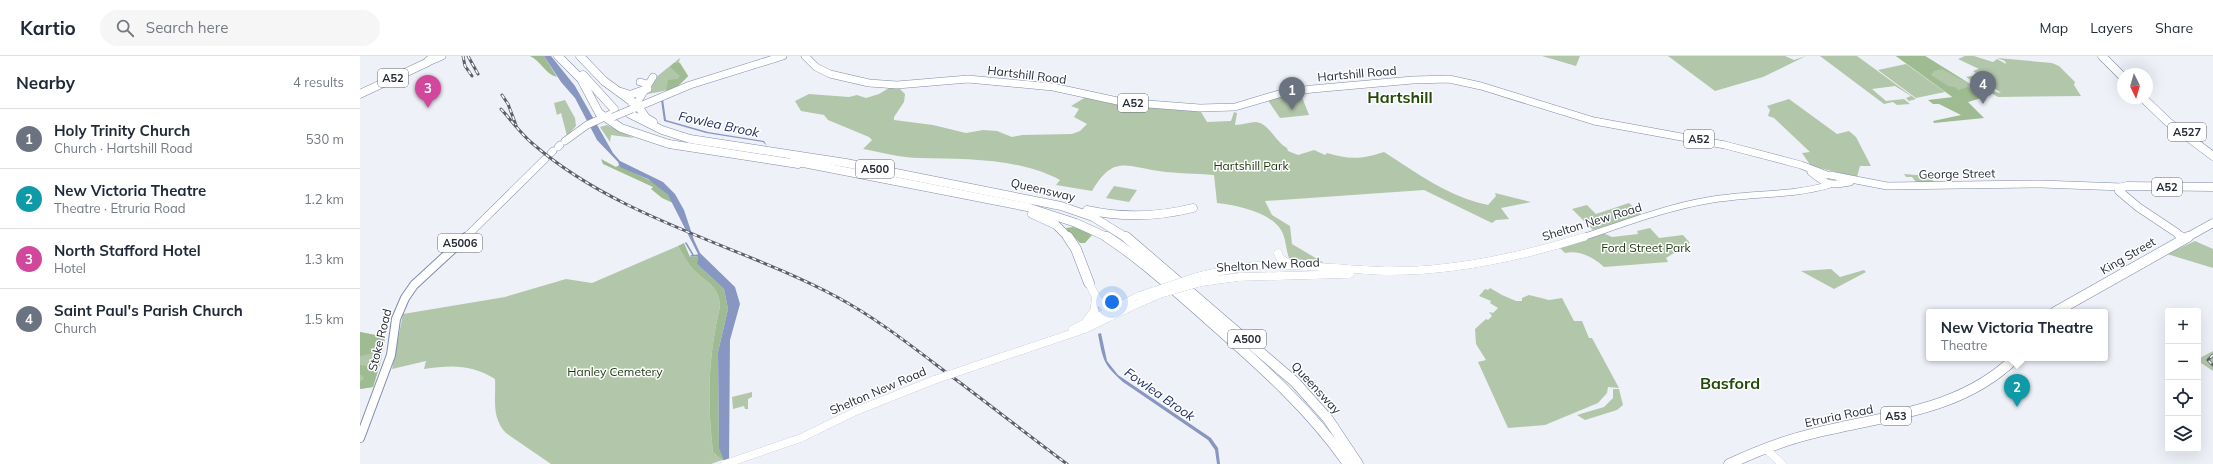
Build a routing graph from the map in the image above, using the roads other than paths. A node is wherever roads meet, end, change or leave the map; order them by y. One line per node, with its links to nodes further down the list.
1 (434, 56): 11 (highway, A52)
2 (442, 56): 11 (main road, A52)
3 (558, 56): 25 (highway)
4 (566, 56): 25 (highway)
5 (572, 56): 25 (highway)
6 (580, 56): 16 (highway)
7 (783, 56): 20 (main road)
8 (805, 56): 28 (main road, Hartshill Road / A52)
9 (2102, 56): 13 (highway)
10 (2107, 56): 12 (highway)
11 (426, 63): 18 (highway, A52)
12 (2120, 68)
13 (2117, 70)
14 (653, 78): 17 (main road)
15 (640, 82): 17 (main road)
16 (609, 85): 17 (highway); 23 (highway)
17 (648, 88): 19 (main road)
18 (360, 94)
19 (641, 98): 20 (main road); 23 (main road)
20 (652, 100): 23 (main road)
21 (2153, 102): 24 (highway, A527)
22 (2151, 104): 24 (highway, A527)
23 (631, 110): 25 (main road, A5006, bridge); 29 (highway); 29 (highway, Queensway / A500)
24 (2159, 110): 26 (highway, A527); 27 (highway, A527)
25 (608, 116): 29 (highway); 59 (main road, Stoke Road / A5006)
26 (2213, 152)
27 (2213, 156)
28 (1793, 163): 30 (main road, Hartshill Road / A52); 31 (main road, Hartshill Road / A52)
29 (844, 167): 32 (highway, Queensway / A500); 38 (highway, Queensway / A500)
30 (1828, 175): 31 (main road); 33 (main road, A52); 34 (main road, A52)
31 (1819, 178): 33 (main road, A52); 37 (main road)
32 (884, 179): 48 (highway); 58 (highway, Queensway / A500)
33 (1833, 184): 34 (main road, Shelton New Road / A52); 37 (main road, Shelton New Road)
34 (1870, 184): 36 (main road, George Street / A52)
35 (2213, 187): 36 (highway, A52)
36 (2120, 189): 41 (highway, A52)
37 (1805, 190): 45 (main road, Shelton New Road)
38 (992, 191): 39 (highway); 58 (highway, Queensway / A500)
39 (1193, 208)
40 (2213, 223): 41 (highway, King Street)
41 (2179, 237): 53 (highway, King Street)
42 (1278, 253): 44 (main road)
43 (1268, 265): 44 (main road, Shelton New Road); 46 (main road); 47 (main road, Shelton New Road)
44 (1295, 266): 45 (main road, Shelton New Road)
45 (1386, 271): 46 (main road, Shelton New Road)
46 (1338, 274): 47 (main road, Shelton New Road)
47 (1199, 280): 51 (main road, Shelton New Road, bridge)
48 (1089, 283): 49 (main road)
49 (1096, 297): 52 (main road); 55 (main road)
50 (1130, 300): 51 (main road, Shelton New Road); 52 (main road); 54 (main road, Shelton New Road)
51 (1138, 300): 54 (main road, Shelton New Road)
52 (1102, 304): 54 (main road)
53 (2060, 309)
54 (1109, 313): 55 (main road, Shelton New Road); 56 (main road, Shelton New Road)
55 (1084, 323): 56 (main road, Shelton New Road)
56 (1042, 343): 61 (main road, Shelton New Road, bridge)
57 (2012, 361): 60 (highway, Etruria Road / A53)
58 (1313, 409): 62 (highway); 63 (highway, Queensway / A500); 64 (highway, Queensway / A500); 65 (highway)
59 (360, 438)
60 (1766, 449): 66 (highway, Etruria Road / A53); 67 (main road)
61 (725, 464)
62 (1342, 464)
63 (1348, 464)
64 (1358, 464)
65 (1365, 464)
66 (1729, 464)
67 (1782, 464)

